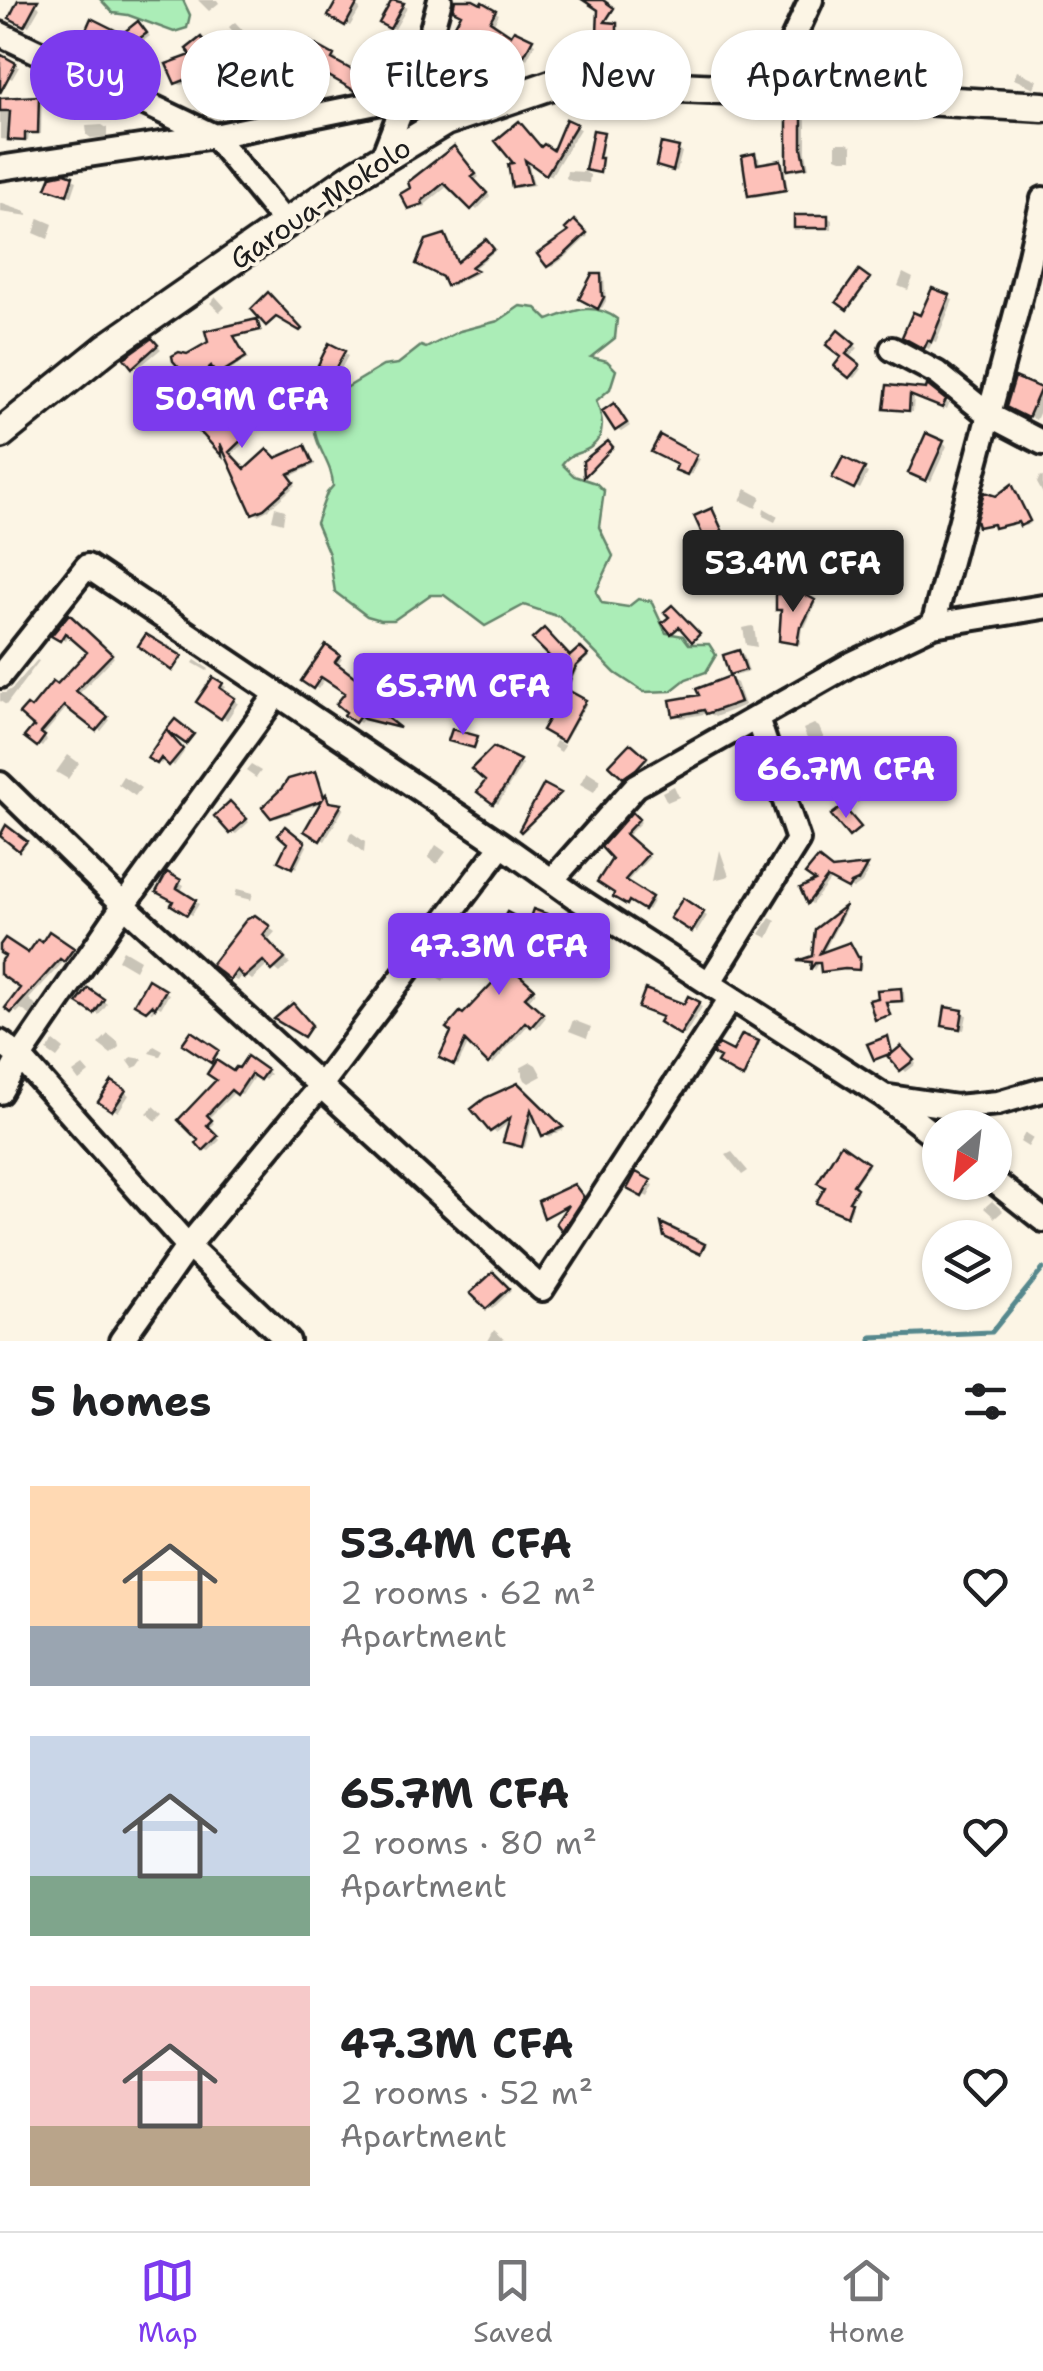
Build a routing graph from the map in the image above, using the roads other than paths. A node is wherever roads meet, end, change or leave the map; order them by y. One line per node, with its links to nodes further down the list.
1 (440, 0): 3 (street)
2 (811, 0): 4 (street)
3 (432, 30)
4 (797, 30)
5 (0, 34): 11 (street)
6 (711, 88): 12 (main road, Garoua-Mokolo)
7 (963, 103): 9 (main road, Garoua-Mokolo)
8 (350, 108): 11 (street)
9 (1043, 108)
10 (397, 120): 12 (street)
11 (214, 136): 13 (street); 15 (street)
12 (382, 158): 15 (main road, Garoua-Mokolo)
13 (0, 168)
14 (1043, 199): 17 (street)
15 (286, 224): 18 (main road, Garoua-Mokolo)
16 (892, 349): 17 (street)
17 (989, 415): 19 (street); 21 (street)
18 (0, 434)
19 (1043, 443)
20 (1043, 607): 21 (street)
21 (933, 625): 24 (street)
22 (0, 676): 23 (street)
23 (277, 694): 26 (street); 28 (street)
24 (757, 718): 27 (street); 29 (street)
25 (0, 784): 28 (street)
26 (502, 845): 27 (street); 33 (street)
27 (552, 880): 29 (street)
28 (124, 906): 32 (street); 33 (street)
29 (709, 983): 30 (street)
30 (731, 998): 33 (street); 36 (street)
31 (0, 1042): 32 (street)
32 (20, 1058): 35 (street); 40 (street)
33 (321, 1084): 40 (street)
34 (1043, 1090): 36 (street)
35 (0, 1092)
36 (884, 1096): 37 (street)
37 (922, 1126)
38 (1012, 1195): 39 (street)
39 (1043, 1220)
40 (188, 1246): 41 (street); 42 (street)
41 (121, 1341)
42 (288, 1341)

